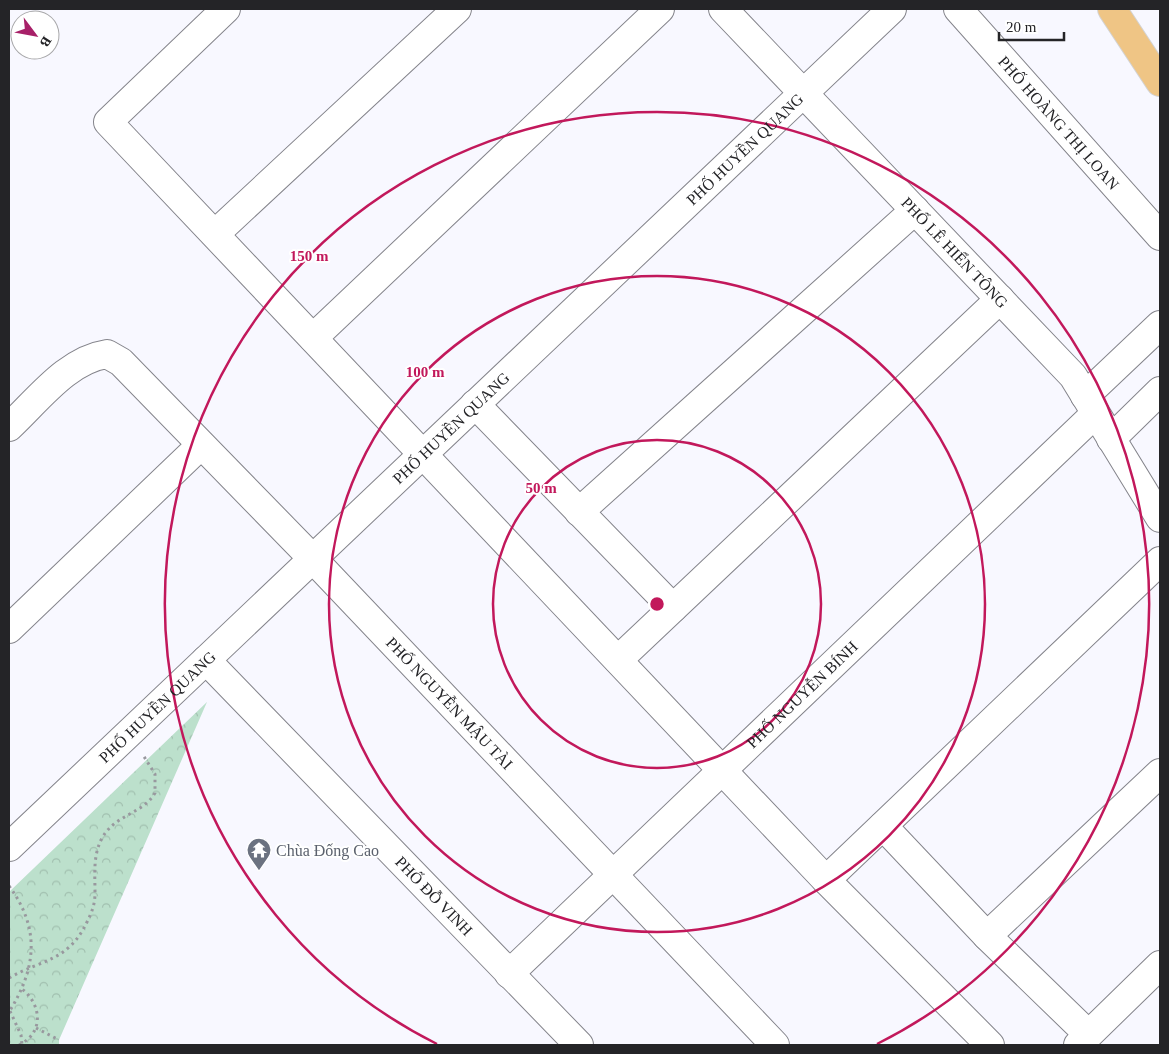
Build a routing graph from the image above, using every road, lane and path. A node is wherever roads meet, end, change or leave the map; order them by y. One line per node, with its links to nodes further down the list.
1 (226, 9): 11 (street)
2 (457, 9): 11 (street)
3 (660, 9): 15 (street)
4 (723, 9): 9 (street, PHỐ LÊ HIỂN TÔNG)
5 (892, 9): 9 (street, PHỐ HUYỀN QUANG)
6 (958, 9): 12 (street, PHỐ HOÀNG THỊ LOAN)
7 (1112, 9): 8 (main road)
8 (1160, 82)
9 (803, 94): 10 (street, PHỐ LÊ HIỂN TÔNG); 17 (street, PHỐ HUYỀN QUANG)
10 (915, 210): 13 (street, PHỐ LÊ HIỂN TÔNG); 23 (street)
11 (215, 234): 15 (street)
12 (1160, 236)
13 (1000, 299): 18 (street, PHỐ LÊ HIỂN TÔNG); 27 (street)
14 (1160, 325): 18 (street, PHỐ NGUYỄN BÍNH)
15 (313, 338): 22 (street)
16 (1160, 392): 20 (street)
17 (475, 404): 22 (street, PHỐ HUYỀN QUANG); 23 (street)
18 (1090, 405): 20 (street, PHỐ LÊ HIỂN TÔNG); 32 (street, PHỐ NGUYỄN BÍNH)
19 (9, 427): 21 (street, PHỐ NGUYỄN MẬU TÀI)
20 (1111, 439): 24 (street, PHỐ LÊ HIỂN TÔNG)
21 (201, 444): 25 (street, PHỐ NGUYỄN MẬU TÀI); 28 (street)
22 (423, 454): 25 (street, PHỐ HUYỀN QUANG); 30 (street)
23 (579, 512): 27 (street)
24 (1160, 518)
25 (313, 559): 29 (street, PHỐ HUYỀN QUANG); 36 (street, PHỐ NGUYỄN MẬU TÀI)
26 (1160, 562): 34 (street)
27 (673, 608): 30 (street)
28 (9, 629)
29 (206, 660): 35 (street, PHỐ HUYỀN QUANG); 42 (street, PHỐ ĐỖ VINH)
30 (618, 660): 32 (street)
31 (143, 755): 41 (path)
32 (723, 771): 36 (street, PHỐ NGUYỄN BÍNH); 37 (street)
33 (1160, 773): 39 (street)
34 (883, 826): 37 (street); 39 (street)
35 (9, 847)
36 (613, 876): 42 (street, PHỐ NGUYỄN BÍNH); 51 (street, PHỐ NGUYỄN MẬU TÀI)
37 (826, 880): 52 (street)
38 (9, 886): 41 (path)
39 (987, 936): 48 (street)
40 (1160, 965): 48 (street)
41 (30, 968): 43 (path); 44 (path)
42 (510, 974): 50 (street, PHỐ ĐỖ VINH)
43 (9, 978)
44 (22, 989): 45 (path); 46 (path)
45 (9, 1012): 49 (path)
46 (36, 1028): 47 (path); 49 (path)
47 (59, 1040)
48 (1083, 1040)
49 (21, 1045)
50 (579, 1045)
51 (775, 1045)
52 (990, 1045)

